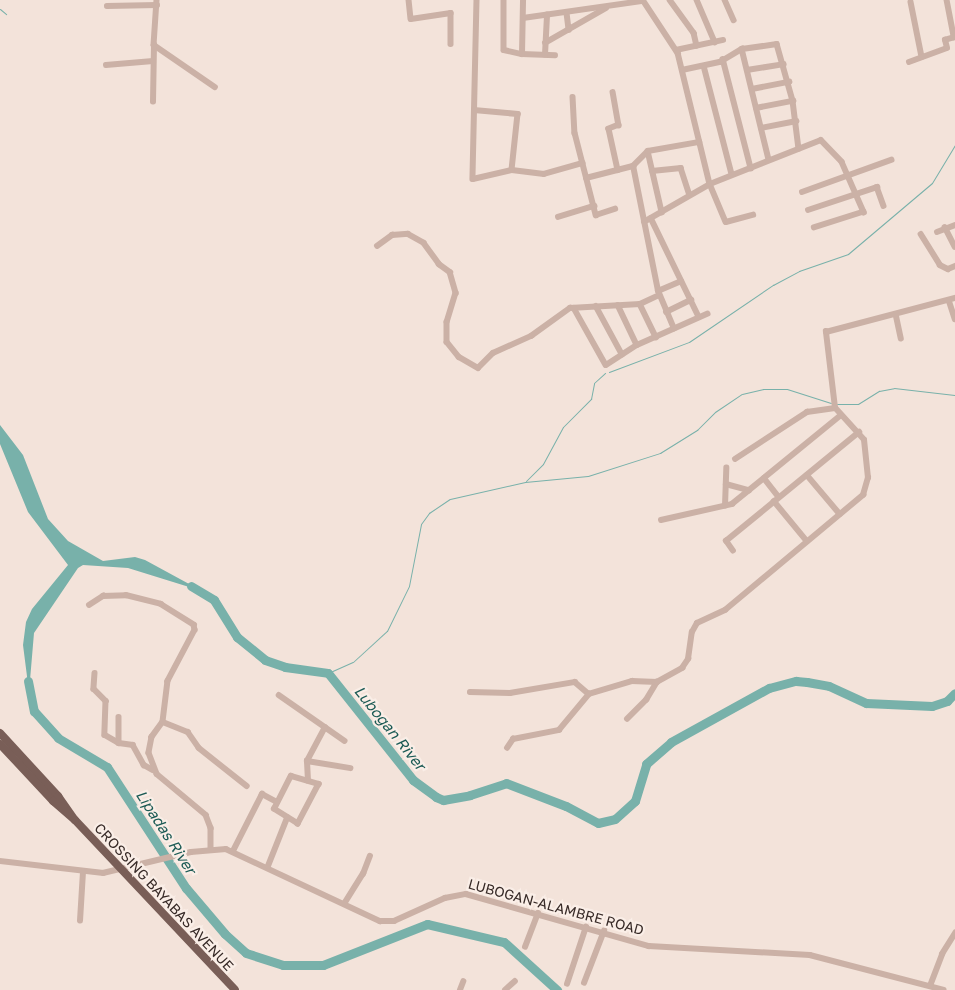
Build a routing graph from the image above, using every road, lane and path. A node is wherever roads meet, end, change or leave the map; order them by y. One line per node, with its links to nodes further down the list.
1 (409, 0): 22 (street)
2 (477, 0): 48 (street)
3 (504, 0): 28 (street)
4 (523, 0): 16 (street)
5 (670, 0): 25 (street)
6 (697, 0): 21 (street)
7 (726, 0): 17 (street)
8 (947, 0): 19 (street)
9 (643, 1): 13 (street); 27 (street)
10 (157, 2): 12 (street); 24 (street)
11 (911, 2): 31 (street)
12 (107, 6)
13 (609, 6): 14 (street); 18 (street)
14 (567, 13): 15 (street); 18 (street)
15 (547, 15): 16 (street); 23 (street)
16 (523, 18): 28 (street)
17 (734, 20)
18 (569, 30): 23 (street)
19 (955, 37): 31 (street)
20 (723, 40): 21 (street)
21 (715, 42): 25 (street)
22 (451, 44)
23 (545, 44): 29 (street)
24 (154, 45): 32 (street); 41 (street)
25 (697, 46): 27 (street)
26 (742, 49): 33 (street); 35 (street); 39 (street)
27 (676, 50): 38 (street)
28 (522, 54): 29 (street)
29 (545, 55): 30 (street)
30 (555, 55)
31 (922, 57): 34 (street)
32 (153, 60): 36 (street); 46 (street)
33 (723, 60): 37 (street); 58 (street)
34 (909, 62)
35 (784, 64): 39 (street); 40 (street)
36 (106, 65)
37 (704, 66): 38 (street); 62 (street)
38 (682, 70): 51 (street)
39 (747, 70): 42 (street)
40 (789, 82): 42 (street); 45 (street)
41 (215, 87)
42 (752, 90): 47 (street)
43 (614, 92): 60 (street)
44 (573, 97): 56 (street)
45 (793, 101): 47 (street); 49 (street)
46 (153, 102)
47 (756, 108): 50 (street)
48 (474, 110): 59 (street); 59 (street)
49 (796, 121): 50 (street); 52 (street)
50 (761, 128): 54 (street)
51 (699, 142): 53 (street); 65 (street)
52 (799, 149): 54 (street); 63 (street)
53 (648, 151): 57 (street); 61 (street)
54 (769, 160): 58 (street)
55 (891, 160): 63 (street)
56 (582, 163): 59 (street); 64 (street)
57 (632, 166): 60 (street); 77 (street)
58 (750, 168): 62 (street)
59 (512, 170)
60 (618, 170): 64 (street)
61 (652, 171): 68 (street); 73 (street)
62 (732, 174): 65 (street)
63 (848, 176): 66 (street); 67 (street)
64 (586, 178): 69 (street)
65 (710, 184): 68 (street); 74 (street)
66 (802, 192)
67 (856, 194): 70 (street); 72 (street); 80 (street)
68 (690, 195): 73 (street)
69 (594, 206): 71 (street); 75 (street)
70 (884, 206)
71 (615, 209)
72 (808, 210)
73 (662, 212): 76 (street)
74 (753, 215)
75 (558, 217)
76 (651, 218): 77 (street); 86 (street)
77 (644, 222): 87 (street)
78 (955, 225): 79 (street)
79 (945, 227): 81 (street); 84 (street)
80 (814, 228)
81 (937, 232)
82 (921, 234): 85 (street)
83 (377, 246): 93 (street)
84 (955, 247)
85 (955, 266)
86 (682, 281): 87 (street); 89 (street)
87 (658, 293): 90 (street); 94 (street)
88 (952, 299): 96 (street); 98 (street)
89 (691, 300): 94 (street); 97 (street)
90 (640, 304): 91 (street); 100 (street)
91 (618, 305): 92 (street); 102 (street)
92 (596, 306): 93 (street); 103 (street)
93 (574, 308): 103 (street)
94 (666, 312): 99 (street)
95 (707, 314): 97 (street)
96 (896, 314): 101 (street); 104 (street)
97 (699, 317): 99 (street)
98 (955, 319)
99 (674, 328): 100 (street)
100 (656, 337): 102 (street)
101 (901, 338)
102 (638, 345): 103 (street)
103 (622, 354)
104 (835, 408): 105 (street); 107 (street)
105 (840, 416): 106 (street); 110 (street)
106 (859, 432): 109 (street); 115 (street)
107 (735, 458)
108 (726, 468): 111 (street)
109 (807, 475): 113 (street); 115 (street)
110 (764, 478): 112 (street); 113 (street)
111 (726, 484): 112 (street); 114 (street)
112 (750, 490): 114 (street)
113 (777, 499): 117 (street); 118 (street)
114 (725, 506): 116 (street)
115 (840, 514): 117 (street)
116 (661, 520)
117 (807, 541): 121 (street)
118 (733, 550)
119 (89, 605): 127 (street)
120 (95, 673): 131 (street)
121 (657, 682): 123 (street); 126 (street)
122 (470, 692): 123 (street)
123 (589, 694): 133 (street)
124 (279, 695): 128 (street)
125 (119, 717): 131 (street)
126 (627, 719)
127 (163, 722): 136 (street); 138 (street)
128 (325, 727): 130 (street); 134 (street)
129 (0, 733): 141 (main road, CROSSING BAYABAS AVENUE)
130 (345, 741)
131 (119, 743): 136 (street)
132 (0, 744): 141 (main road, CROSSING BAYABAS AVENUE)
133 (507, 748)
134 (307, 761): 135 (street); 137 (street)
135 (350, 768)
136 (153, 770): 142 (street)
137 (308, 781): 139 (street); 140 (street)
138 (247, 786)
139 (277, 802): 140 (street); 143 (street)
140 (287, 818): 146 (street)
141 (75, 820): 147 (main road, CROSSING BAYABAS AVENUE)
142 (211, 848): 143 (street, LUBOGAN-ALAMBRE ROAD); 147 (street, LUBOGAN-ALAMBRE ROAD)
143 (233, 851): 146 (street, LUBOGAN-ALAMBRE ROAD)
144 (370, 856): 149 (street)
145 (0, 861): 148 (street, LUBOGAN-ALAMBRE ROAD)
146 (268, 866): 149 (street, LUBOGAN-ALAMBRE ROAD)
147 (121, 869): 148 (street, LUBOGAN-ALAMBRE ROAD); 161 (main road, CROSSING BAYABAS AVENUE)
148 (83, 872): 151 (street)
149 (344, 904): 150 (street, LUBOGAN-ALAMBRE ROAD)
150 (538, 913): 152 (street, LUBOGAN-ALAMBRE ROAD); 155 (street)
151 (80, 921)
152 (586, 927): 153 (street, LUBOGAN-ALAMBRE ROAD); 159 (street)
153 (604, 931): 158 (street); 160 (street, LUBOGAN-ALAMBRE ROAD)
154 (955, 933): 160 (street)
155 (525, 946)
156 (515, 981): 163 (street)
157 (463, 982): 162 (street)
158 (584, 982)
159 (567, 984)
160 (930, 986): 164 (street, LUBOGAN-ALAMBRE ROAD)
161 (235, 990)
162 (460, 990)
163 (505, 990)
164 (944, 990)

